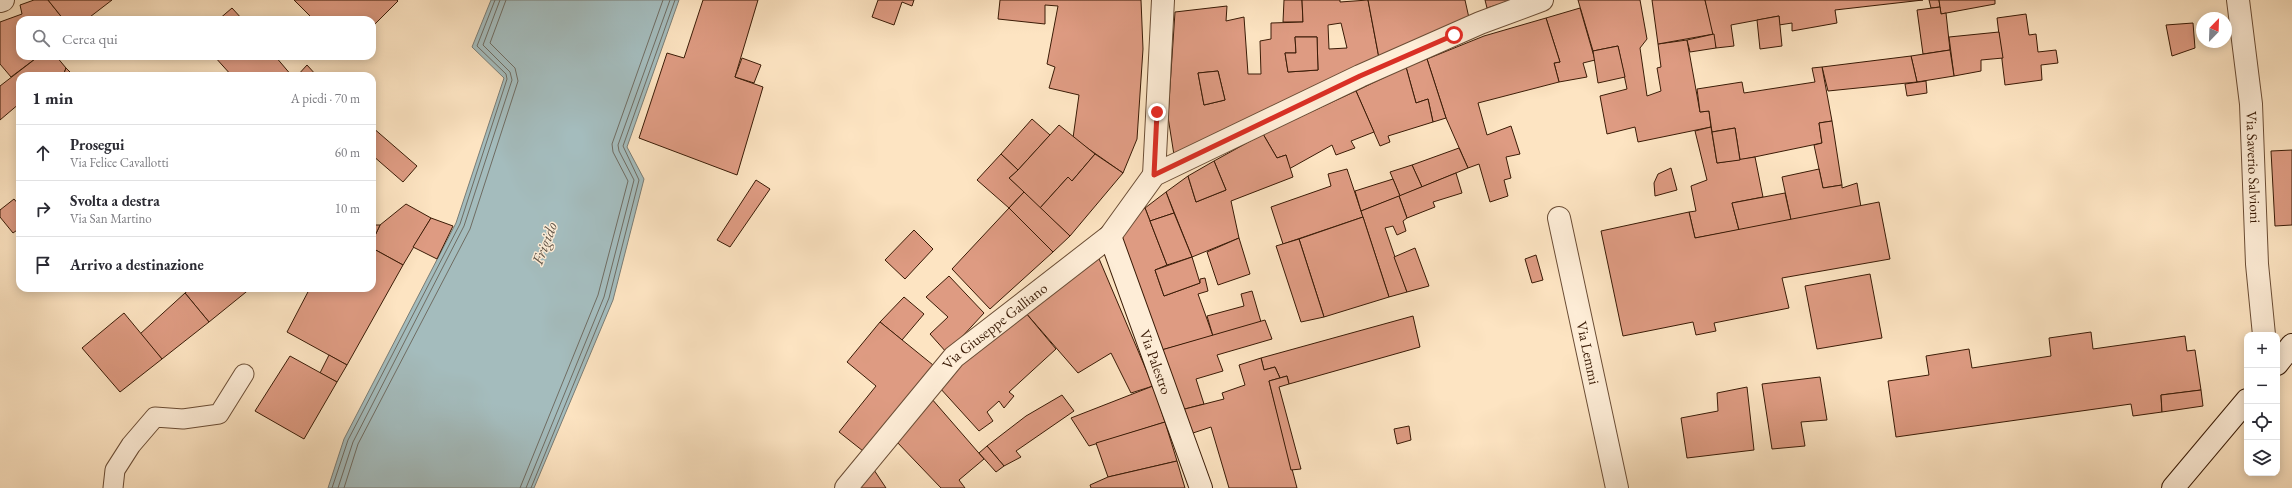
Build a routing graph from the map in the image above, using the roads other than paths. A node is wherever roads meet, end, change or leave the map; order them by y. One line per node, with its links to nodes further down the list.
1 (3, 0): 5 (street)
2 (1163, 0): 6 (street)
3 (1542, 0): 6 (street)
4 (2238, 0): 9 (street, Via Saverio Salvioni)
5 (0, 1)
6 (1154, 175): 8 (street, Via Giuseppe Galliano)
7 (1559, 218): 17 (street, Via Lemmi)
8 (1110, 236): 15 (street, Via Giuseppe Galliano); 16 (street, Via Palestro)
9 (2264, 332)
10 (2292, 345): 11 (street)
11 (2280, 360)
12 (244, 374): 14 (lane)
13 (2244, 404): 18 (street)
14 (113, 488)
15 (846, 488)
16 (1201, 488)
17 (1617, 488)
18 (2173, 488)

